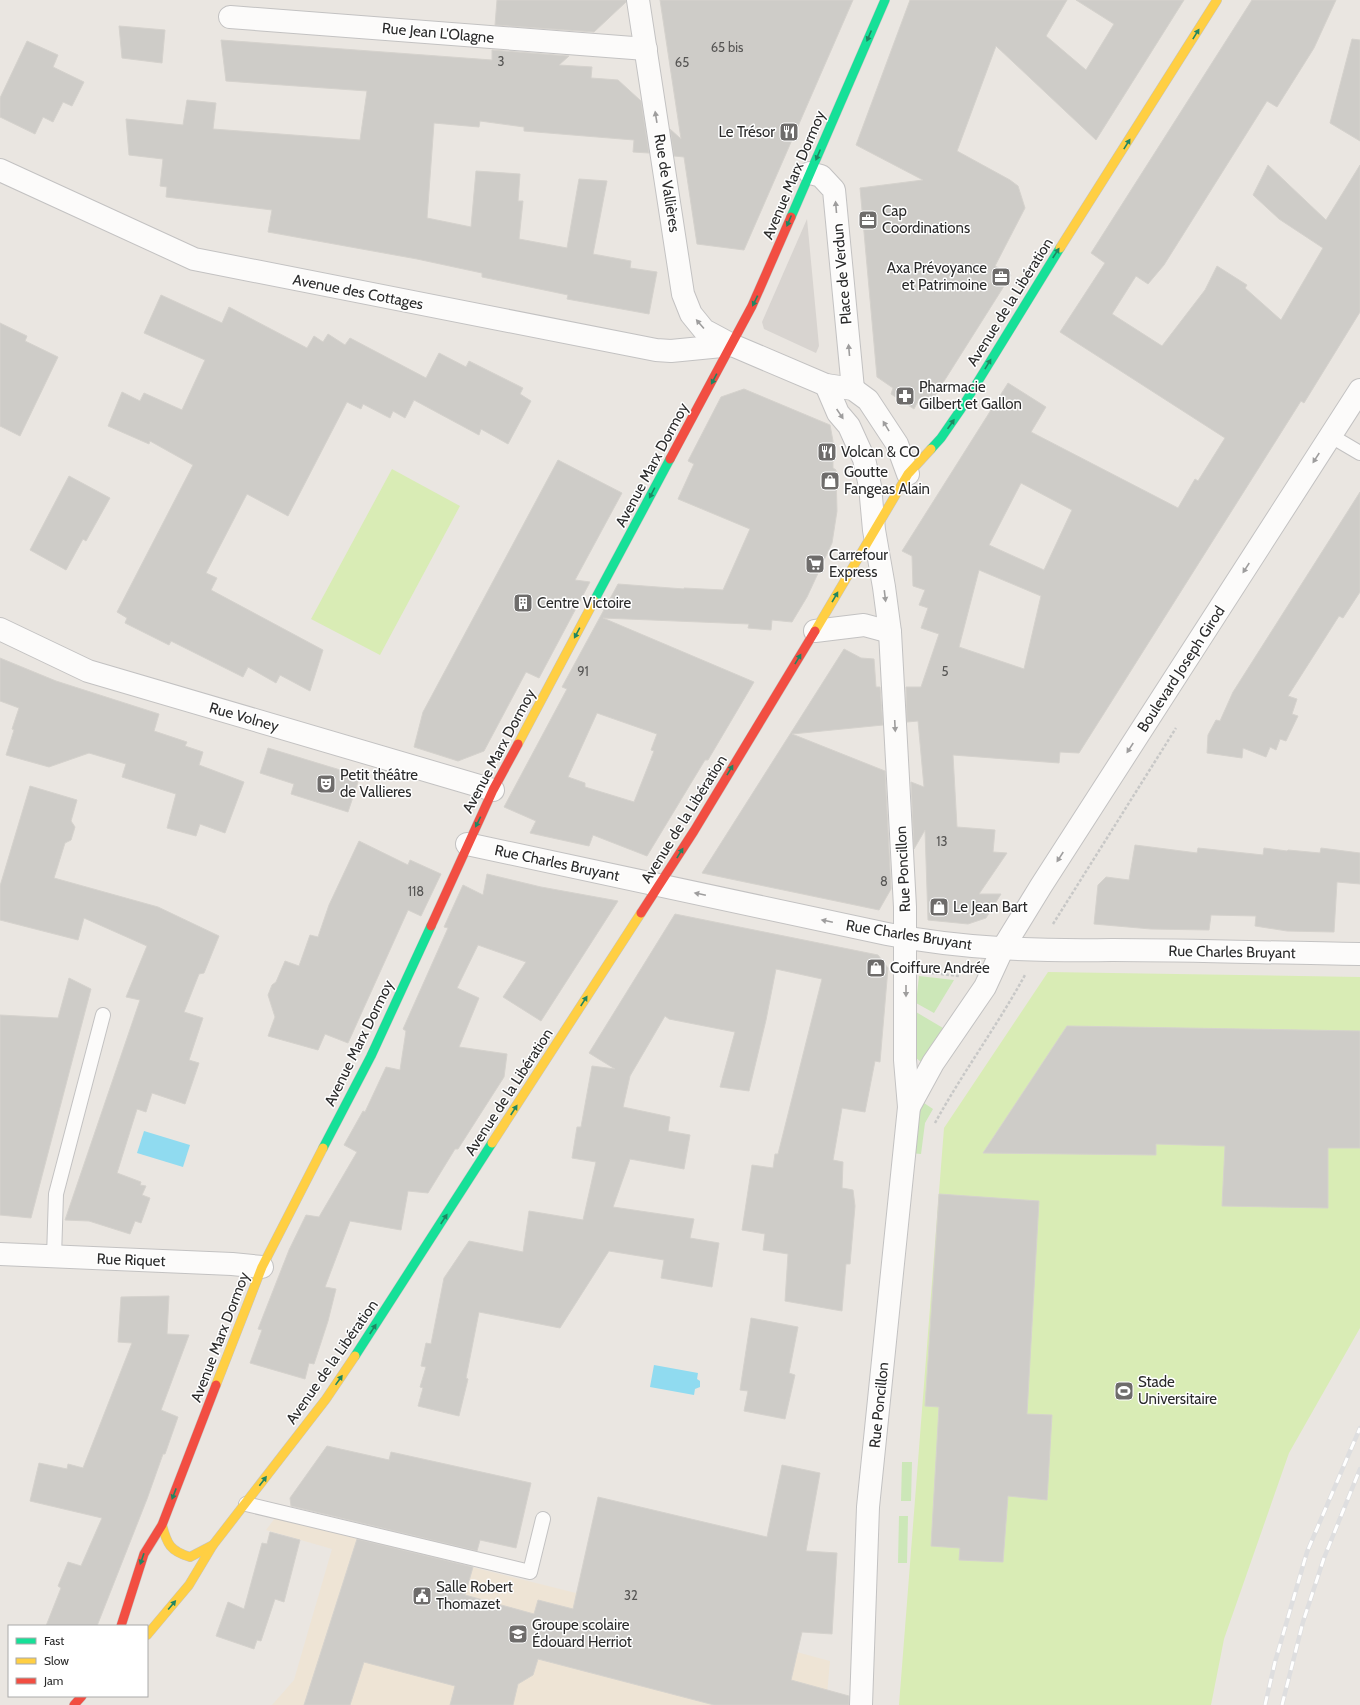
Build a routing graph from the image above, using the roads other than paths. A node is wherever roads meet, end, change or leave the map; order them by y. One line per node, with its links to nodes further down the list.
1 (638, 0): 5 (street, Rue de Vallières)
2 (885, 0): 7 (main road, Avenue Marx Dormoy, one-way to 7)
3 (1217, 0): 14 (main road, Avenue de la Libération, one-way to 3)
4 (230, 16): 5 (street, Rue Jean L'Olagne)
5 (646, 49): 8 (street, Rue de Vallières, one-way to 5)
6 (0, 170): 8 (street, Avenue des Cottages)
7 (810, 173): 8 (main road, Avenue Marx Dormoy, one-way to 8); 10 (street, Place de Verdun, one-way to 7)
8 (732, 345): 9 (street); 19 (main road, Avenue Marx Dormoy, one-way to 19)
9 (826, 385): 10 (street); 15 (street, one-way to 15)
10 (853, 389): 14 (street, one-way to 10)
11 (1360, 390): 12 (street, Boulevard Joseph Girod)
12 (1331, 436): 13 (lane); 23 (street, Boulevard Joseph Girod, one-way to 23)
13 (1360, 453)
14 (908, 474): 15 (main road, Avenue de la Libération)
15 (874, 530): 17 (main road, Avenue de la Libération, one-way to 15); 18 (street, Rue Poncillon, one-way to 18)
16 (0, 629): 19 (street, Rue Volney)
17 (815, 631): 18 (street); 21 (main road, Avenue de la Libération, one-way to 17)
18 (890, 632): 22 (street, Rue Poncillon, one-way to 22)
19 (493, 790): 20 (main road, Avenue Marx Dormoy, one-way to 20)
20 (467, 844): 21 (street, Rue Charles Bruyant); 29 (main road, Avenue Marx Dormoy)
21 (659, 886): 22 (street, Rue Charles Bruyant, one-way to 21); 30 (main road, Avenue de la Libération, one-way to 21)
22 (906, 938): 23 (street, Rue Charles Bruyant); 26 (street, Rue Poncillon, one-way to 26)
23 (1003, 948): 24 (street, Rue Charles Bruyant); 26 (street, Rue Poncillon)
24 (1360, 954)
25 (103, 1015): 28 (lane)
26 (910, 1107): 38 (street, Rue Poncillon)
27 (0, 1254): 28 (street, Rue Riquet)
28 (54, 1257): 29 (street, Rue Riquet)
29 (262, 1267): 32 (main road, Avenue Marx Dormoy, one-way to 32)
30 (246, 1504): 31 (lane); 33 (main road, Avenue de la Libération)
31 (543, 1519)
32 (162, 1525): 33 (main road); 34 (main road, Avenue Marx Dormoy, one-way to 34)
33 (213, 1545): 35 (main road, Avenue de la Libération, one-way to 33)
34 (121, 1625)
35 (148, 1634)
36 (81, 1697): 37 (main road)
37 (74, 1705)
38 (861, 1705)

